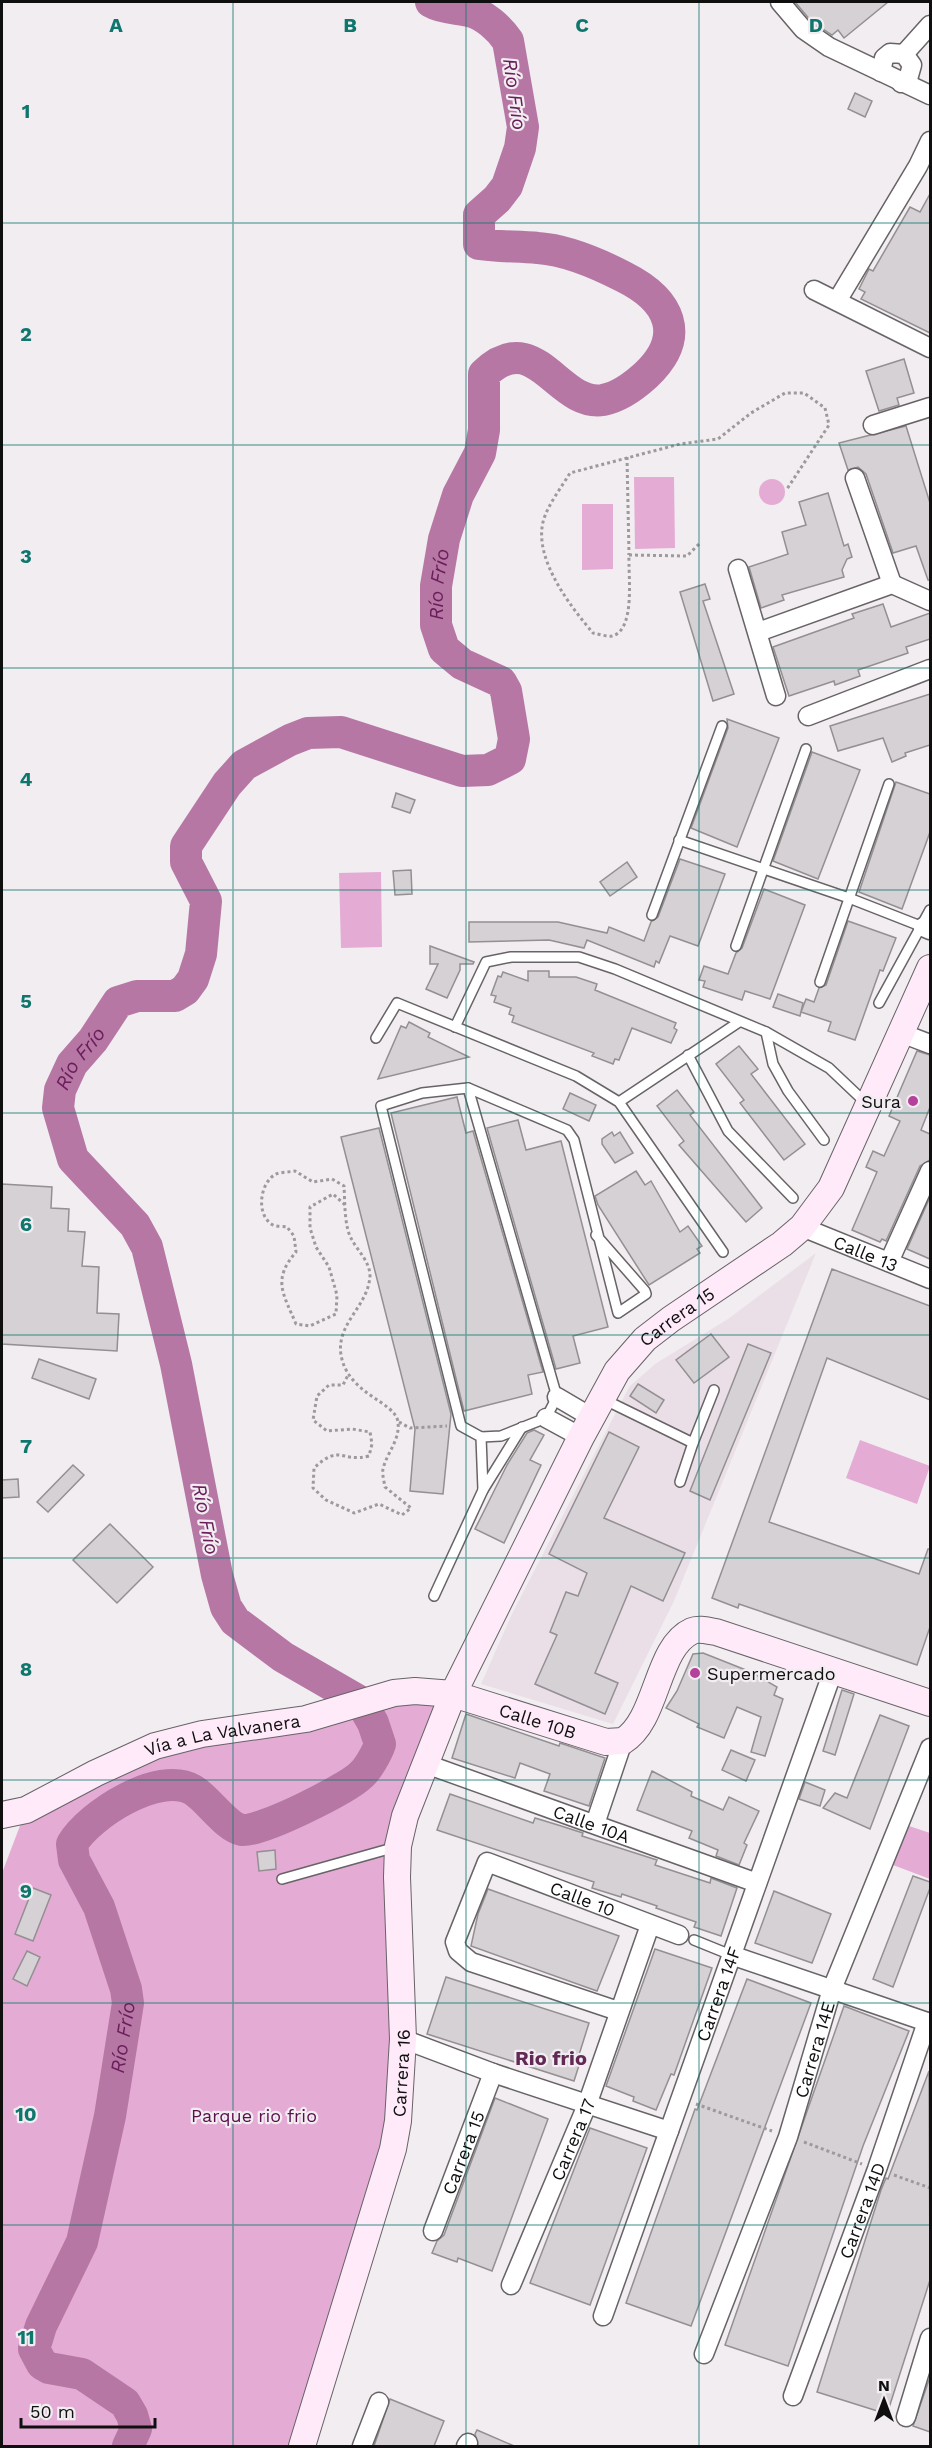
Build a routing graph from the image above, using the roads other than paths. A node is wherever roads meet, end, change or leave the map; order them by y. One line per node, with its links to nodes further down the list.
1 (780, 2): 4 (street)
2 (930, 25): 3 (street)
3 (904, 54): 4 (street); 5 (street)
4 (881, 72): 5 (street)
5 (901, 83): 6 (street)
6 (930, 95)
7 (930, 141): 9 (street)
8 (814, 290): 9 (street)
9 (837, 301): 10 (street)
10 (930, 348)
11 (930, 407): 12 (street)
12 (873, 425)
13 (855, 478): 15 (street)
14 (738, 569): 17 (street)
15 (892, 584): 16 (street); 17 (street)
16 (930, 601)
17 (758, 632): 19 (street)
18 (930, 669): 20 (street)
19 (776, 696)
20 (808, 716)
21 (722, 726): 24 (lane)
22 (806, 749): 25 (lane)
23 (889, 784): 26 (lane)
24 (679, 840): 25 (lane); 28 (lane)
25 (763, 868): 26 (lane); 30 (lane)
26 (849, 898): 29 (lane); 32 (lane)
27 (930, 910): 29 (lane)
28 (652, 915)
29 (927, 929): 33 (lane)
30 (736, 946)
31 (928, 977): 37 (street, Carrera 15)
32 (820, 982)
33 (879, 1003)
34 (739, 1022): 35 (lane); 36 (lane); 40 (lane)
35 (455, 1027): 38 (lane); 42 (lane)
36 (766, 1032): 43 (lane); 44 (lane)
37 (901, 1033): 39 (street); 43 (street, Carrera 15)
38 (376, 1038)
39 (930, 1044)
40 (688, 1055): 42 (lane); 46 (lane)
41 (468, 1088): 48 (lane); 53 (lane); 57 (lane)
42 (619, 1102): 49 (lane)
43 (868, 1106): 47 (street, Carrera 15)
44 (824, 1140)
45 (930, 1171): 50 (street)
46 (794, 1198)
47 (802, 1227): 50 (street, Calle 13); 54 (street, Carrera 15)
48 (596, 1235): 48 (lane)
49 (723, 1252)
50 (889, 1262): 51 (street, Calle 13)
51 (930, 1278)
52 (714, 1389): 58 (lane)
53 (557, 1397): 54 (street); 55 (lane)
54 (591, 1417): 55 (street); 58 (lane); 63 (street, Carrera 15)
55 (546, 1419): 56 (lane)
56 (522, 1427): 57 (lane); 60 (lane)
57 (481, 1437): 60 (lane)
58 (693, 1443): 59 (lane)
59 (681, 1482)
60 (483, 1490): 61 (lane)
61 (434, 1596)
62 (833, 1671): 64 (street); 65 (street); 72 (street, Carrera 14F)
63 (453, 1694): 65 (street, Calle 10B); 67 (street, Carrera 16); 68 (street, Vía a La Valvanera)
64 (930, 1703)
65 (623, 1741): 69 (street)
66 (930, 1748): 76 (street, Carrera 14E)
67 (426, 1764): 69 (street, Calle 10A); 70 (street, Carrera 16)
68 (2, 1815)
69 (595, 1824): 72 (street, Calle 10A)
70 (398, 1846): 71 (lane); 79 (street, Carrera 16)
71 (282, 1879)
72 (757, 1882): 75 (street, Carrera 14F)
73 (650, 1924): 74 (street, Calle 10); 77 (street, Carrera 17); 77 (street, Calle 10)
74 (687, 1937): 75 (lane)
75 (732, 1955): 76 (street); 82 (street, Carrera 14F)
76 (832, 1989): 78 (street); 87 (street, Carrera 14E)
77 (618, 2011): 81 (street, Carrera 17)
78 (929, 2022): 88 (street, Carrera 14D)
79 (403, 2039): 80 (street); 91 (street, Carrera 16)
80 (493, 2073): 81 (street); 83 (street, Carrera 15)
81 (587, 2105): 82 (street); 84 (street, Carrera 17)
82 (669, 2131): 85 (street, Carrera 14F)
83 (433, 2231)
84 (511, 2284)
85 (603, 2316)
86 (930, 2338): 90 (street)
87 (704, 2354)
88 (793, 2396)
89 (379, 2402): 92 (street)
90 (906, 2417)
91 (302, 2446)
92 (362, 2446)

